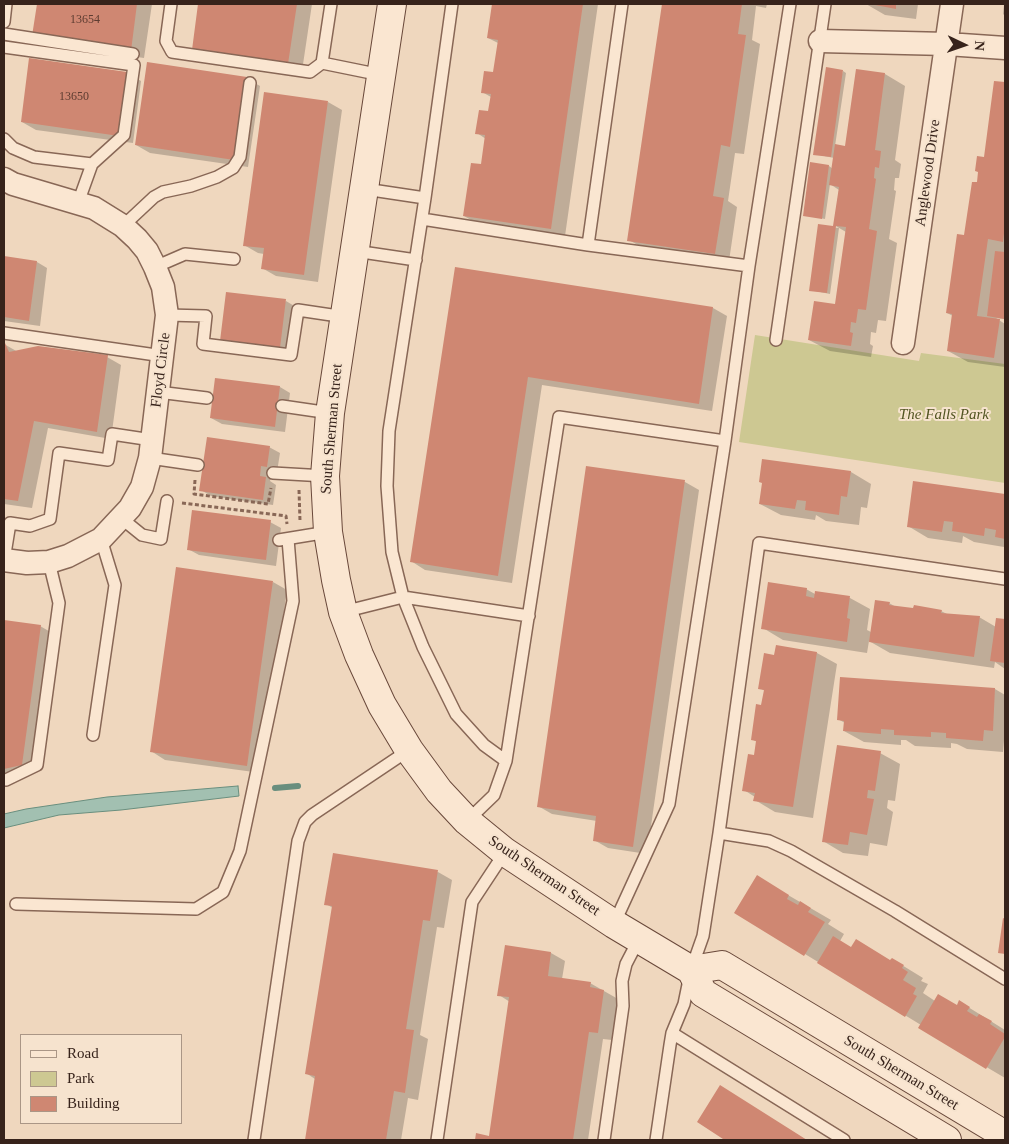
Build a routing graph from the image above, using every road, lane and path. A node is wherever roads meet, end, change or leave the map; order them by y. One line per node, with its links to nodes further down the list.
1 (6, 4): 10 (lane)
2 (171, 4): 17 (lane)
3 (331, 4): 17 (lane)
4 (392, 4): 18 (street, South Sherman Street)
5 (452, 4): 24 (lane)
6 (622, 4): 28 (lane)
7 (790, 4): 32 (lane)
8 (825, 4): 12 (lane)
9 (952, 4): 13 (street, Anglewood Drive)
10 (4, 22)
11 (4, 34): 16 (lane)
12 (820, 42): 13 (street); 37 (lane)
13 (947, 44): 15 (street); 38 (street, Anglewood Drive)
14 (4, 47): 21 (lane)
15 (1005, 48)
16 (133, 54)
17 (322, 63): 18 (lane)
18 (381, 75): 23 (street, South Sherman Street)
19 (250, 83): 27 (lane)
20 (4, 139): 21 (lane)
21 (92, 164): 25 (lane)
22 (4, 178): 25 (street, Floyd Circle)
23 (365, 189): 24 (lane); 29 (street, South Sherman Street)
24 (425, 198): 26 (lane)
25 (78, 203): 27 (street, Floyd Circle)
26 (422, 219): 28 (lane); 31 (lane)
27 (123, 226): 33 (street, Floyd Circle)
28 (588, 245): 32 (lane)
29 (355, 251): 31 (lane); 35 (street, South Sherman Street)
30 (234, 259): 33 (lane)
31 (416, 260): 57 (lane)
32 (749, 266): 44 (lane)
33 (155, 267): 34 (street, Floyd Circle)
34 (168, 316): 35 (lane); 39 (street, Floyd Circle)
35 (345, 317): 43 (street, South Sherman Street)
36 (4, 333): 39 (lane)
37 (776, 340)
38 (903, 342)
39 (162, 356): 40 (street, Floyd Circle)
40 (158, 392): 41 (lane); 45 (street, Floyd Circle)
41 (208, 398)
42 (282, 406): 43 (lane)
43 (330, 413): 48 (street, South Sherman Street)
44 (725, 441): 59 (lane); 68 (lane)
45 (151, 449): 46 (lane); 50 (street, Floyd Circle); 54 (lane)
46 (198, 465): 47 (path)
47 (273, 473): 48 (lane)
48 (325, 476): 51 (street, South Sherman Street)
49 (167, 501): 50 (lane); 53 (path)
50 (122, 518): 52 (street, Floyd Circle)
51 (328, 532): 53 (lane); 58 (street, South Sherman Street)
52 (101, 539): 55 (street, Floyd Circle); 60 (lane)
53 (284, 539): 67 (lane)
54 (4, 560): 55 (street, Floyd Circle)
55 (49, 562): 63 (lane)
56 (1005, 578): 65 (lane)
57 (403, 597): 58 (lane); 59 (lane); 62 (lane)
58 (343, 612): 61 (street, South Sherman Street)
59 (529, 616): 62 (lane)
60 (93, 736)
61 (409, 750): 64 (street, South Sherman Street); 75 (lane)
62 (506, 761): 64 (lane)
63 (6, 780)
64 (467, 821): 66 (street, South Sherman Street)
65 (719, 833): 70 (lane); 71 (lane)
66 (505, 852): 68 (street, South Sherman Street); 76 (lane)
67 (16, 904)
68 (614, 924): 69 (street, South Sherman Street)
69 (639, 939): 70 (street, South Sherman Street); 77 (lane)
70 (691, 970): 72 (lane); 73 (street, South Sherman Street); 74 (street)
71 (1005, 979)
72 (672, 1033): 78 (lane); 79 (lane)
73 (1005, 1135)
74 (943, 1139)
75 (254, 1140)
76 (437, 1140)
77 (604, 1140)
78 (656, 1140)
79 (844, 1140)

